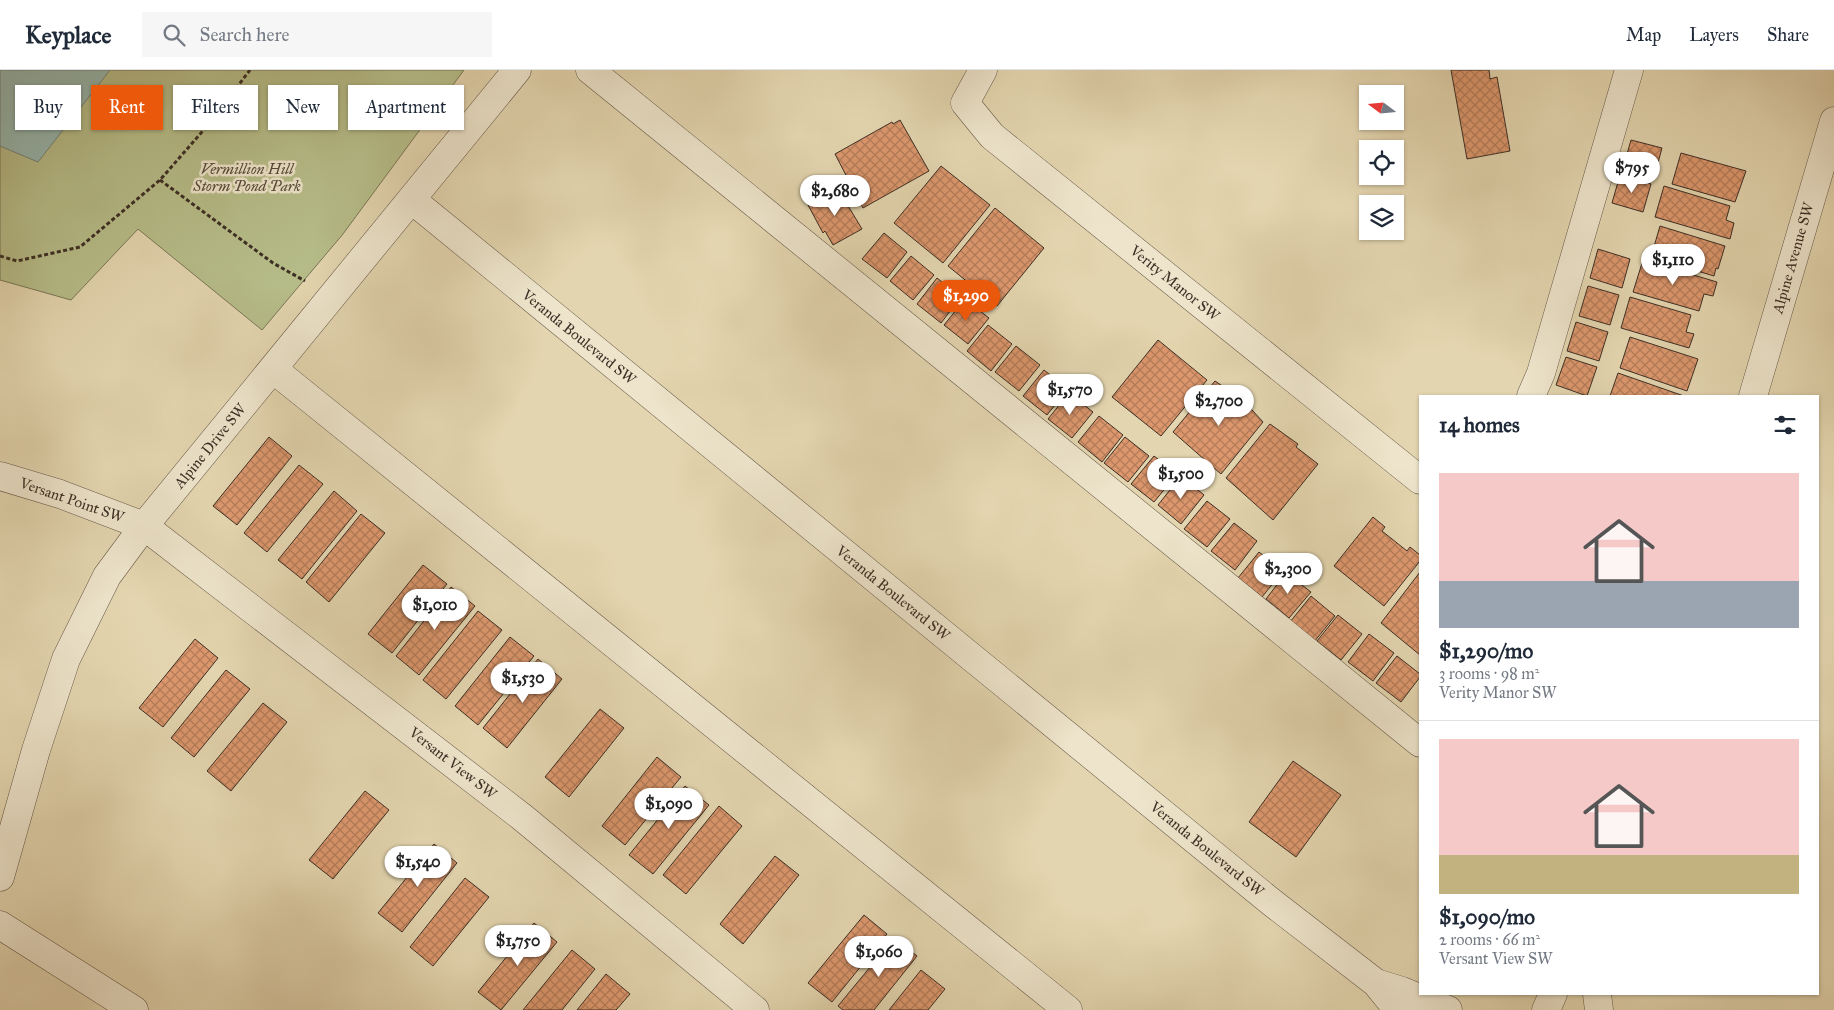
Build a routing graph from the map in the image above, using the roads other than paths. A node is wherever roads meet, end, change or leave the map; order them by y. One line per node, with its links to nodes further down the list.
1 (517, 70): 6 (street, Alpine Drive SW)
2 (590, 70): 13 (street)
3 (982, 70): 11 (street, Verity Manor SW)
4 (1629, 70): 8 (street)
5 (1834, 121): 9 (street, Alpine Avenue SW)
6 (412, 200): 7 (street, Alpine Drive SW); 16 (street, Veranda Boulevard SW)
7 (273, 369): 12 (street, Alpine Drive SW); 21 (street)
8 (1531, 395)
9 (1753, 395)
10 (0, 476): 12 (street, Versant Point SW)
11 (1419, 479)
12 (144, 526): 14 (street, Alpine Drive SW); 20 (street, Versant View SW)
13 (1419, 742)
14 (0, 877)
15 (0, 925): 19 (street)
16 (1376, 983): 22 (street, Veranda Boulevard SW); 23 (street, Veranda Boulevard SW)
17 (1553, 995): 24 (street)
18 (1597, 995): 25 (street)
19 (134, 1010)
20 (755, 1010)
21 (1068, 1010)
22 (1398, 1010)
23 (1448, 1010)
24 (1546, 1010)
25 (1599, 1010)

